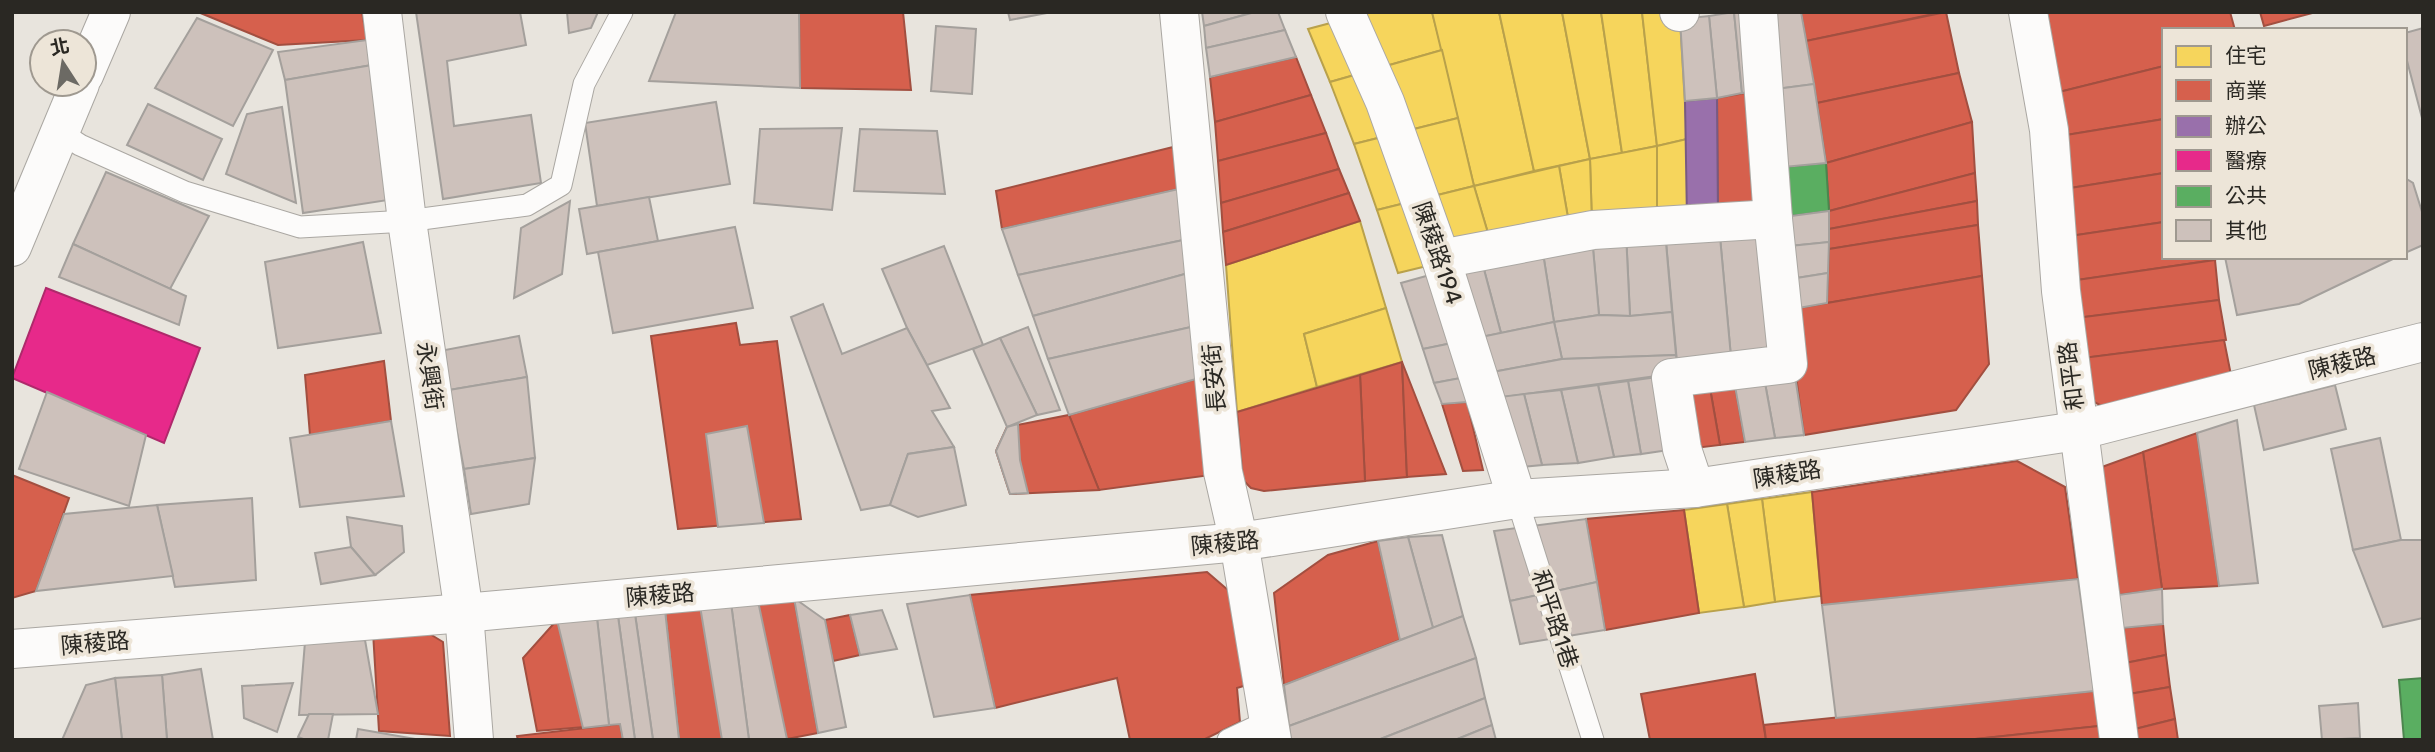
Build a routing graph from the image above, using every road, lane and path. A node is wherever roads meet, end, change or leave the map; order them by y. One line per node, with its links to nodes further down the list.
1 (111, 12): 8 (street)
2 (382, 12): 12 (street, 永興街)
3 (622, 12): 12 (lane)
4 (1179, 12): 19 (street, 長安街)
5 (1345, 12): 14 (street, 陳稜路194)
6 (1758, 12): 11 (street)
7 (2028, 12): 16 (street, 和平路)
8 (98, 42)
9 (74, 98): 10 (street)
10 (60, 132): 12 (lane); 13 (street)
11 (1773, 219): 14 (street); 17 (street)
12 (407, 221): 20 (street, 永興街)
13 (12, 247)
14 (1441, 259): 18 (street, 陳稜路194)
15 (2423, 342): 16 (street, 陳稜路)
16 (2077, 431): 17 (street, 陳稜路); 26 (street, 和平路)
17 (1695, 488): 18 (street, 陳稜路)
18 (1517, 499): 19 (street, 陳稜路); 25 (lane, 和平路1巷)
19 (1239, 542): 20 (street, 陳稜路); 22 (street, 長安街)
20 (464, 613): 21 (street, 陳稜路); 23 (street, 永興街)
21 (12, 649)
22 (1271, 730): 24 (lane)
23 (474, 740)
24 (1228, 740)
25 (1593, 740)
26 (2119, 740)

